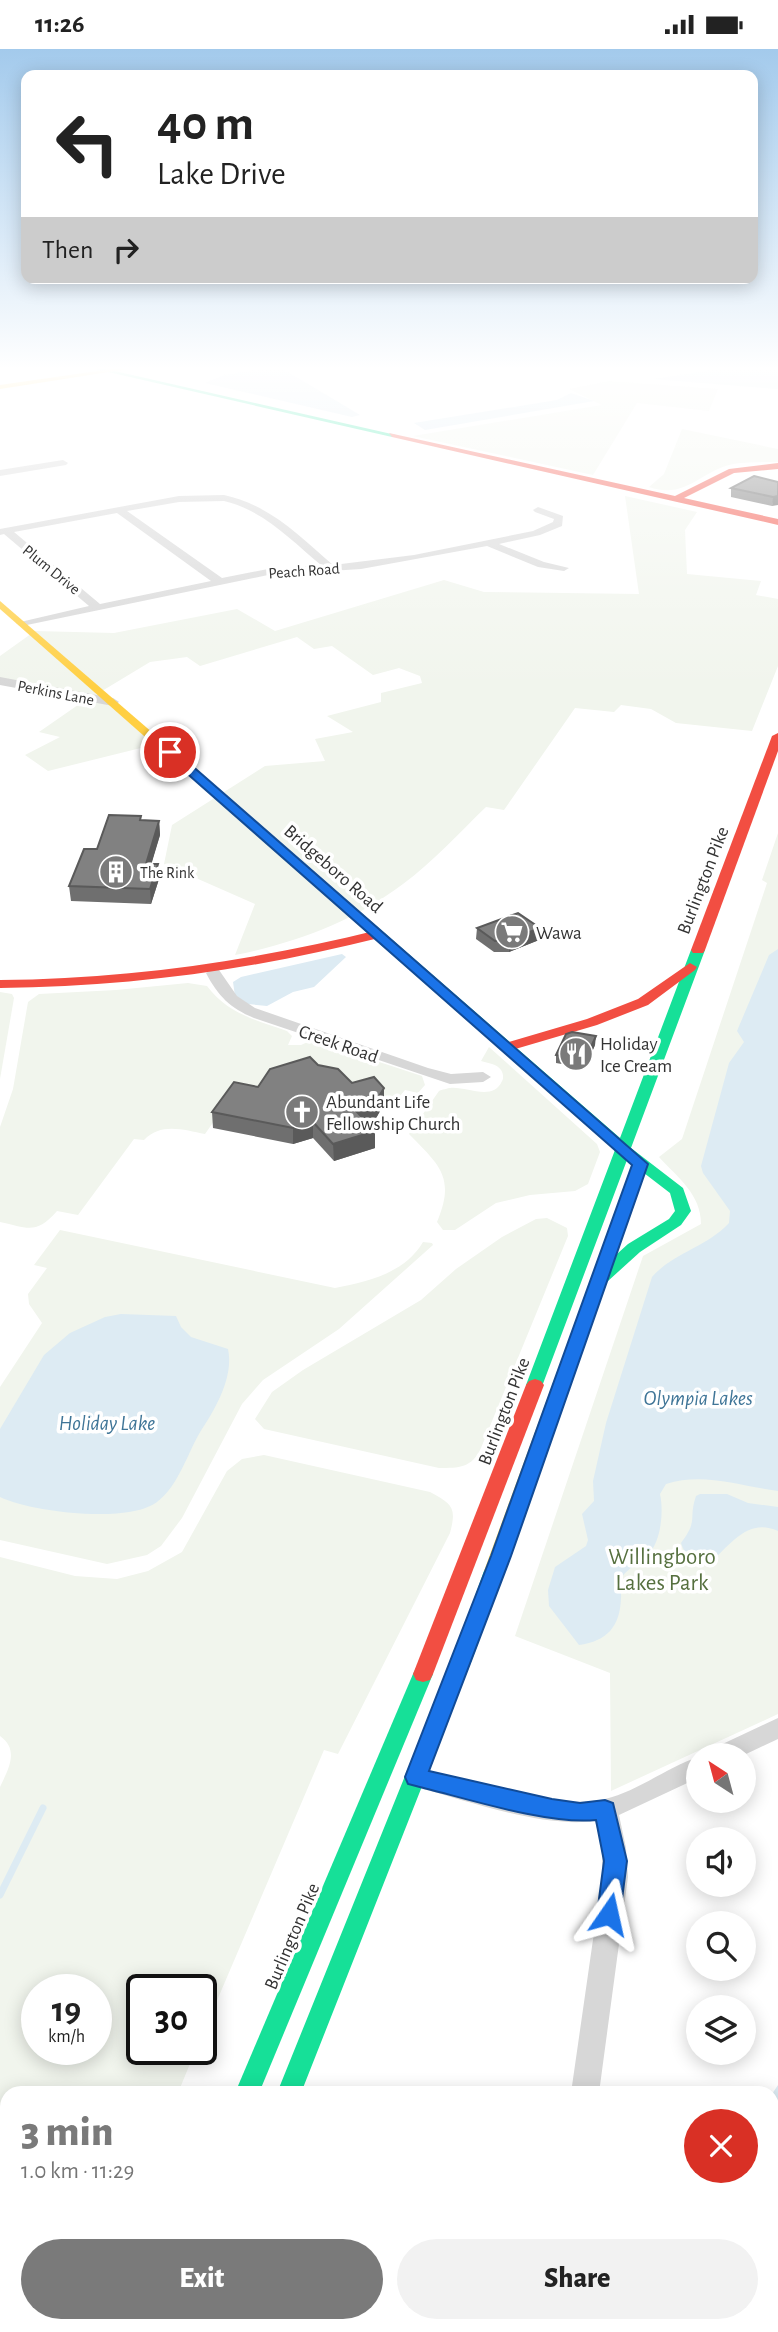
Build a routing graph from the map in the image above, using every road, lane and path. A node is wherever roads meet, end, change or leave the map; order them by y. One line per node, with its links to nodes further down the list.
1 (574, 476): 3 (main road)
2 (723, 476): 3 (main road)
3 (676, 499): 6 (main road)
4 (118, 510): 7 (street); 9 (street); 11 (street)
5 (538, 510): 8 (street, Peach Road)
6 (778, 522)
7 (3, 531): 13 (street, Plum Drive)
8 (488, 543): 9 (street, Peach Road); 10 (street)
9 (329, 567): 11 (street, Peach Road)
10 (564, 568)
11 (220, 582): 13 (street, Peach Road)
12 (0, 604): 14 (main road, Bridgeboro Road)
13 (97, 607): 14 (street, Peach Road)
14 (22, 623): 16 (main road, Bridgeboro Road)
15 (0, 681): 16 (street, Perkins Lane)
16 (113, 702): 20 (main road, Bridgeboro Road)
17 (778, 736): 21 (main road, Burlington Pike)
18 (778, 780): 19 (main road, Burlington Pike)
19 (737, 893)
20 (378, 935): 22 (main road); 24 (main road, Bridgeboro Road)
21 (691, 967): 24 (main road); 27 (main road, Burlington Pike)
22 (214, 973): 23 (main road); 25 (street, Creek Road)
23 (0, 984)
24 (507, 1047): 27 (main road, Bridgeboro Road)
25 (482, 1077)
26 (646, 1148): 28 (main road)
27 (624, 1151): 28 (main road, Bridgeboro Road); 36 (main road, Burlington Pike)
28 (638, 1172): 30 (main road, Bridgeboro Road)
29 (630, 1196): 30 (main road)
30 (598, 1280): 34 (main road)
31 (778, 1728): 32 (street)
32 (747, 1743)
33 (686, 1772): 35 (street)
34 (416, 1777): 35 (street); 37 (main road)
35 (605, 1809): 38 (street)
36 (250, 2086)
37 (292, 2086)
38 (586, 2086)

